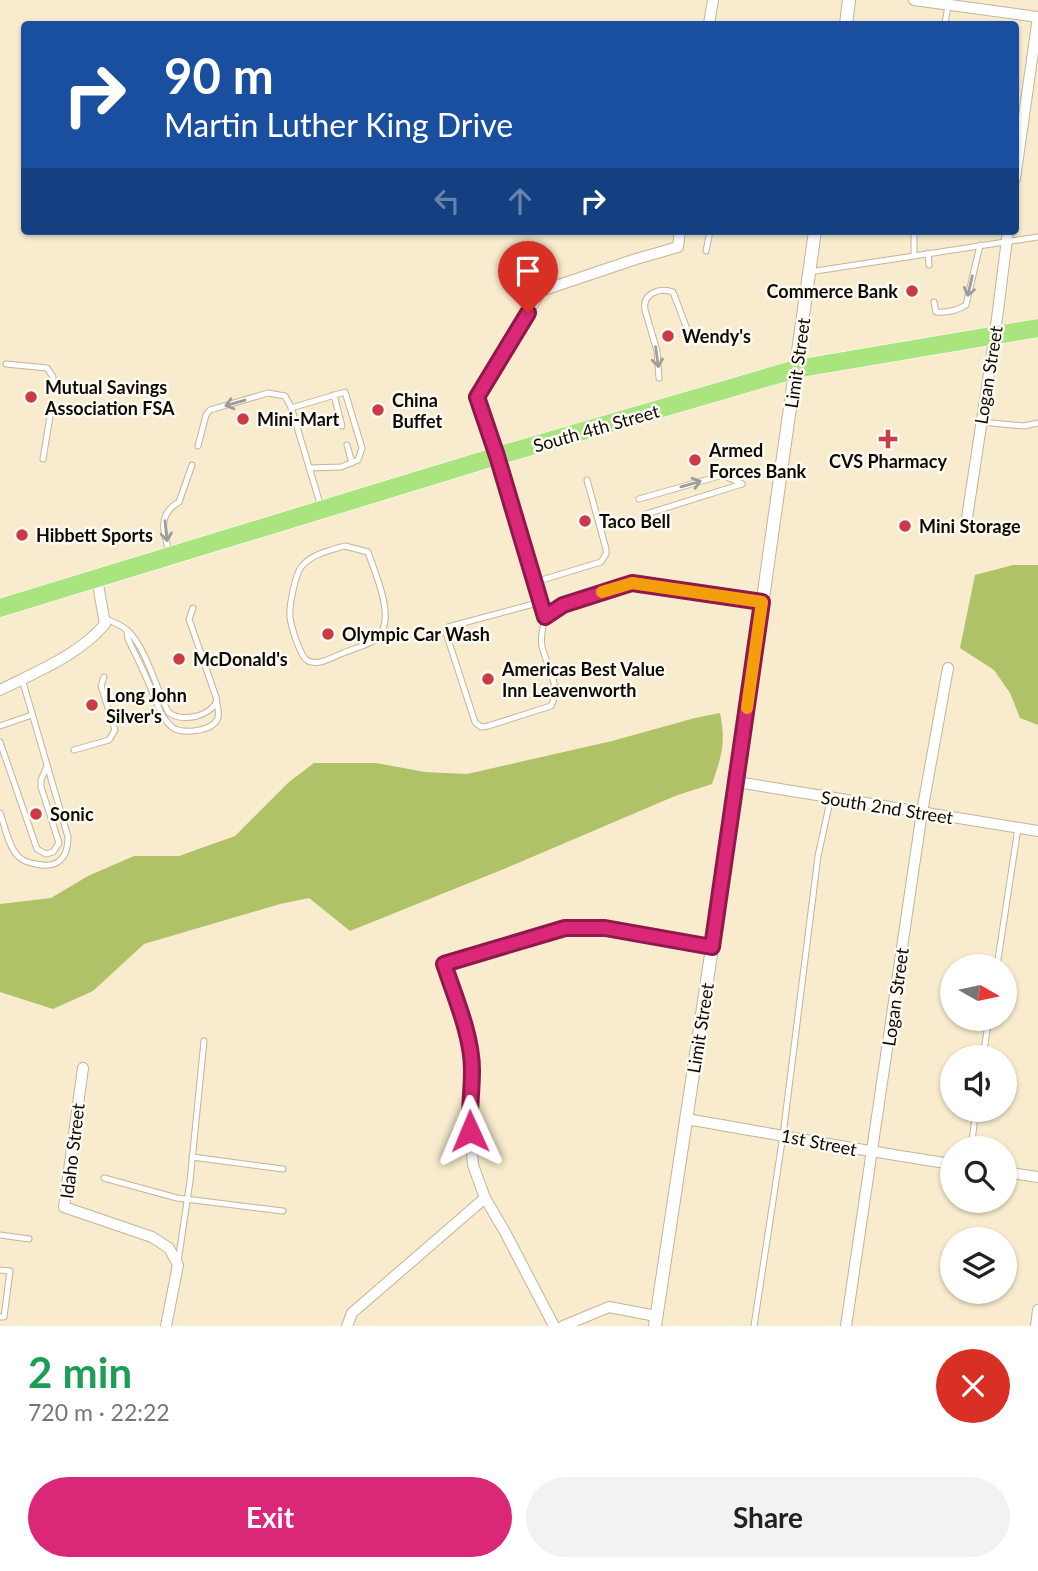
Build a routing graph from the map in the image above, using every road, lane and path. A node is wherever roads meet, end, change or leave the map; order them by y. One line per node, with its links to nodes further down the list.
1 (713, 0): 6 (street)
2 (849, 0): 7 (street)
3 (914, 0): 4 (street)
4 (948, 5): 5 (street); 8 (lane)
5 (1038, 17): 9 (street)
6 (710, 21)
7 (846, 21)
8 (945, 21)
9 (1019, 151)
10 (680, 235): 38 (street)
11 (709, 235): 17 (lane)
12 (814, 235): 21 (street, Limit Street)
13 (914, 235): 19 (lane)
14 (1007, 236): 15 (lane); 16 (lane); 24 (street, Logan Street)
15 (1038, 237)
16 (980, 245): 18 (lane); 22 (lane, one-way to 22)
17 (706, 251)
18 (928, 253): 19 (lane); 20 (lane)
19 (914, 256): 21 (lane)
20 (929, 265)
21 (809, 272): 27 (street, Limit Street)
22 (934, 302)
23 (1038, 328): 24 (highway, South 4th Street)
24 (995, 334): 27 (highway, South 4th Street); 33 (street, Logan Street)
25 (695, 338): 28 (lane, one-way to 28)
26 (6, 364): 29 (lane)
27 (796, 369): 38 (highway, South 4th Street); 53 (street, Limit Street)
28 (659, 378)
29 (53, 389)
30 (334, 395): 32 (lane); 35 (lane); 40 (lane)
31 (52, 404): 39 (lane)
32 (291, 408): 37 (lane, one-way to 37); 42 (lane)
33 (981, 422): 34 (lane); 47 (street, Logan Street)
34 (1038, 423)
35 (342, 426)
36 (347, 445): 40 (lane)
37 (198, 446)
38 (497, 456): 45 (highway, South 4th Street); 51 (street)
39 (43, 459)
40 (352, 463): 42 (lane)
41 (192, 465): 49 (lane, one-way to 49)
42 (309, 468): 45 (lane)
43 (587, 480): 51 (lane)
44 (639, 499): 46 (lane, one-way to 46)
45 (321, 510): 49 (highway, South 4th Street)
46 (643, 515)
47 (967, 518)
48 (328, 551): 48 (lane)
49 (171, 557): 50 (highway, South 4th Street)
50 (97, 579): 54 (highway, South 4th Street); 57 (street)
51 (535, 582): 52 (street)
52 (541, 602): 56 (street); 56 (lane)
53 (762, 602): 56 (street); 69 (street, Limit Street)
54 (0, 608)
55 (193, 608): 63 (lane)
56 (545, 617)
57 (104, 618): 58 (lane); 61 (street)
58 (127, 629): 63 (lane); 63 (lane)
59 (948, 668): 71 (street, Logan Street)
60 (104, 677): 67 (lane)
61 (22, 679): 62 (street); 64 (lane)
62 (0, 690)
63 (217, 700)
64 (32, 715): 65 (lane); 68 (lane)
65 (0, 726)
66 (0, 742): 68 (lane)
67 (74, 750)
68 (47, 766): 72 (lane)
69 (737, 782): 70 (street, South 2nd Street); 75 (street, Limit Street)
70 (831, 797): 71 (street, South 2nd Street); 80 (lane)
71 (922, 812): 73 (street, South 2nd Street); 81 (street, Logan Street)
72 (0, 813)
73 (1018, 828): 74 (street, South 2nd Street); 76 (lane)
74 (1038, 831)
75 (712, 947): 79 (street, Limit Street); 88 (street)
76 (999, 954)
77 (204, 1041): 82 (lane)
78 (83, 1068): 93 (street, Idaho Street)
79 (686, 1119): 80 (street, 1st Street); 97 (street, Limit Street)
80 (783, 1135): 81 (street, 1st Street); 102 (lane)
81 (872, 1152): 83 (street, 1st Street); 103 (street, Logan Street)
82 (192, 1157): 84 (lane); 89 (lane)
83 (940, 1162)
84 (283, 1168)
85 (1017, 1174): 86 (street)
86 (1038, 1177)
87 (104, 1178): 89 (lane)
88 (485, 1198): 99 (street); 100 (street)
89 (187, 1199): 90 (lane); 93 (lane)
90 (283, 1211)
91 (0, 1235): 92 (lane)
92 (29, 1239)
93 (178, 1265): 98 (street)
94 (0, 1270): 96 (lane)
95 (1038, 1310): 104 (street)
96 (0, 1317)
97 (656, 1321): 101 (street)
98 (166, 1326)
99 (347, 1326)
100 (554, 1326)
101 (562, 1326)
102 (754, 1326)
103 (846, 1326)
104 (1036, 1326)

